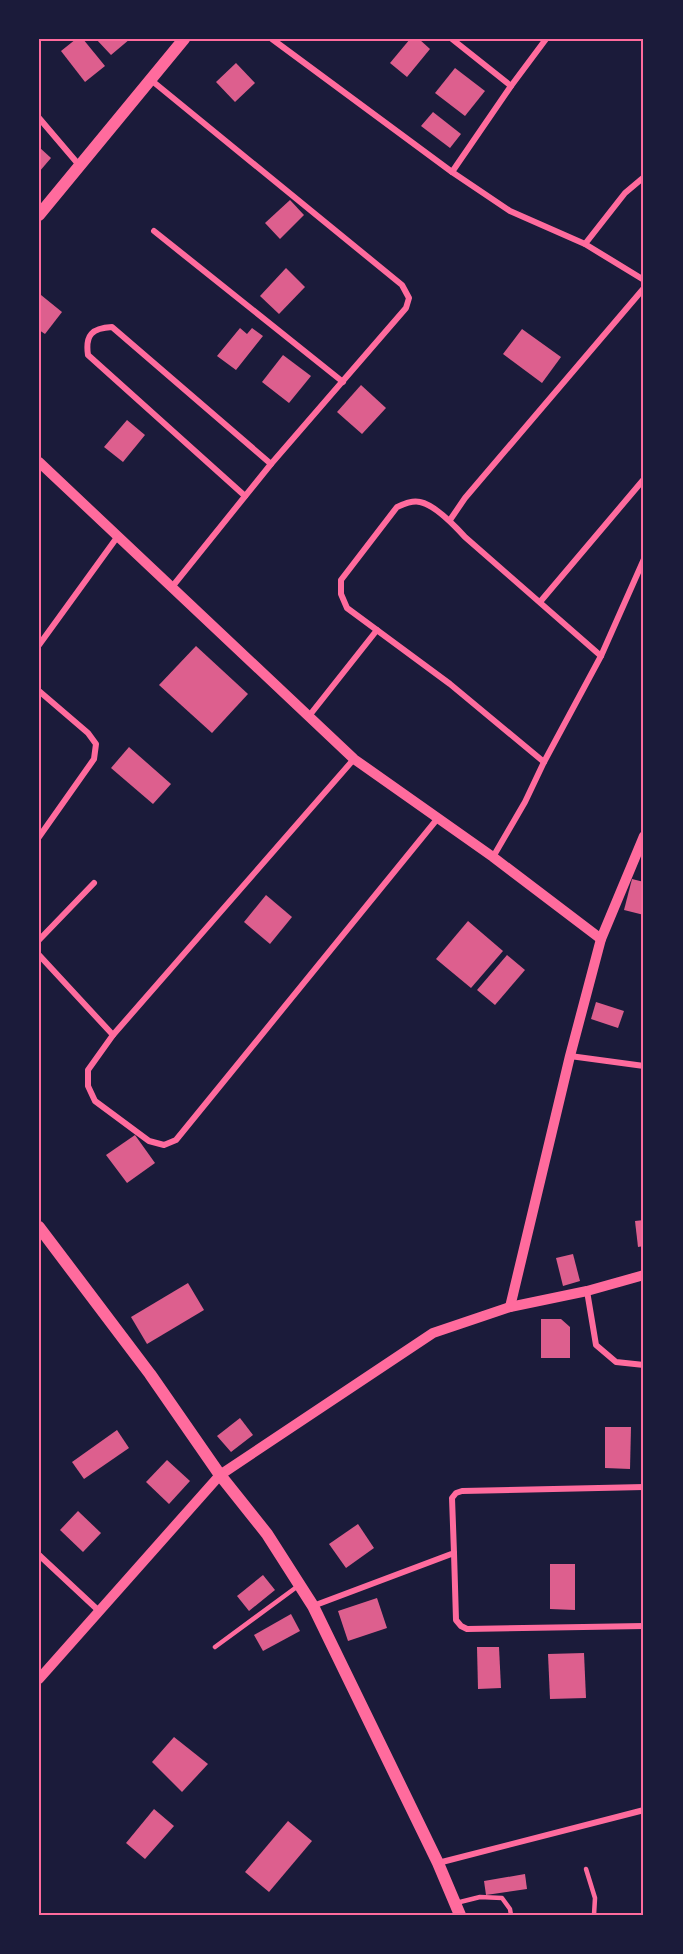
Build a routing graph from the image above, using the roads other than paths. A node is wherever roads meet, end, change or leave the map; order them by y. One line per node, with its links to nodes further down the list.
1 (184, 39): 5 (main road)
2 (272, 39): 9 (street)
3 (452, 39): 6 (street)
4 (546, 39): 6 (street)
5 (152, 80): 8 (main road); 16 (street)
6 (511, 86): 9 (street)
7 (39, 118): 8 (street)
8 (80, 165): 11 (main road)
9 (452, 172): 13 (street)
10 (644, 177): 13 (street)
11 (39, 215)
12 (154, 231): 16 (street)
13 (585, 244): 14 (street)
14 (644, 280)
15 (644, 288): 21 (street)
16 (343, 381): 18 (street)
17 (39, 462): 22 (street)
18 (271, 464): 20 (street); 20 (street)
19 (644, 479): 25 (street)
20 (245, 496): 24 (street)
21 (450, 520): 25 (street); 26 (street)
22 (118, 535): 24 (street); 27 (street)
23 (644, 559): 28 (street)
24 (172, 587): 30 (street)
25 (540, 602): 28 (street)
26 (377, 630): 30 (street); 32 (street)
27 (39, 645)
28 (601, 656): 32 (street)
29 (39, 692): 35 (street)
30 (309, 716): 31 (street)
31 (354, 759): 33 (street); 41 (street)
32 (544, 762): 36 (street)
33 (438, 818): 36 (street); 41 (street)
34 (644, 836): 38 (street)
35 (39, 837)
36 (493, 857): 38 (street)
37 (94, 883): 39 (street)
38 (601, 939): 42 (street)
39 (39, 940)
40 (39, 955): 41 (street)
41 (113, 1035)
42 (570, 1056): 43 (street); 47 (street)
43 (644, 1066)
44 (39, 1227): 49 (main road)
45 (644, 1275): 46 (street)
46 (587, 1292): 47 (street); 48 (street)
47 (510, 1307): 49 (street)
48 (644, 1365)
49 (220, 1475): 53 (main road); 55 (street)
50 (644, 1488): 51 (street)
51 (454, 1553): 54 (street); 56 (street)
52 (39, 1555): 55 (street)
53 (300, 1584): 54 (main road); 57 (lane)
54 (314, 1606): 60 (main road)
55 (99, 1611): 58 (street)
56 (644, 1626)
57 (215, 1647)
58 (39, 1679)
59 (644, 1810): 60 (street)
60 (438, 1863): 62 (main road)
61 (586, 1869): 64 (lane)
62 (457, 1909): 63 (lane)
63 (512, 1915)
64 (594, 1915)

